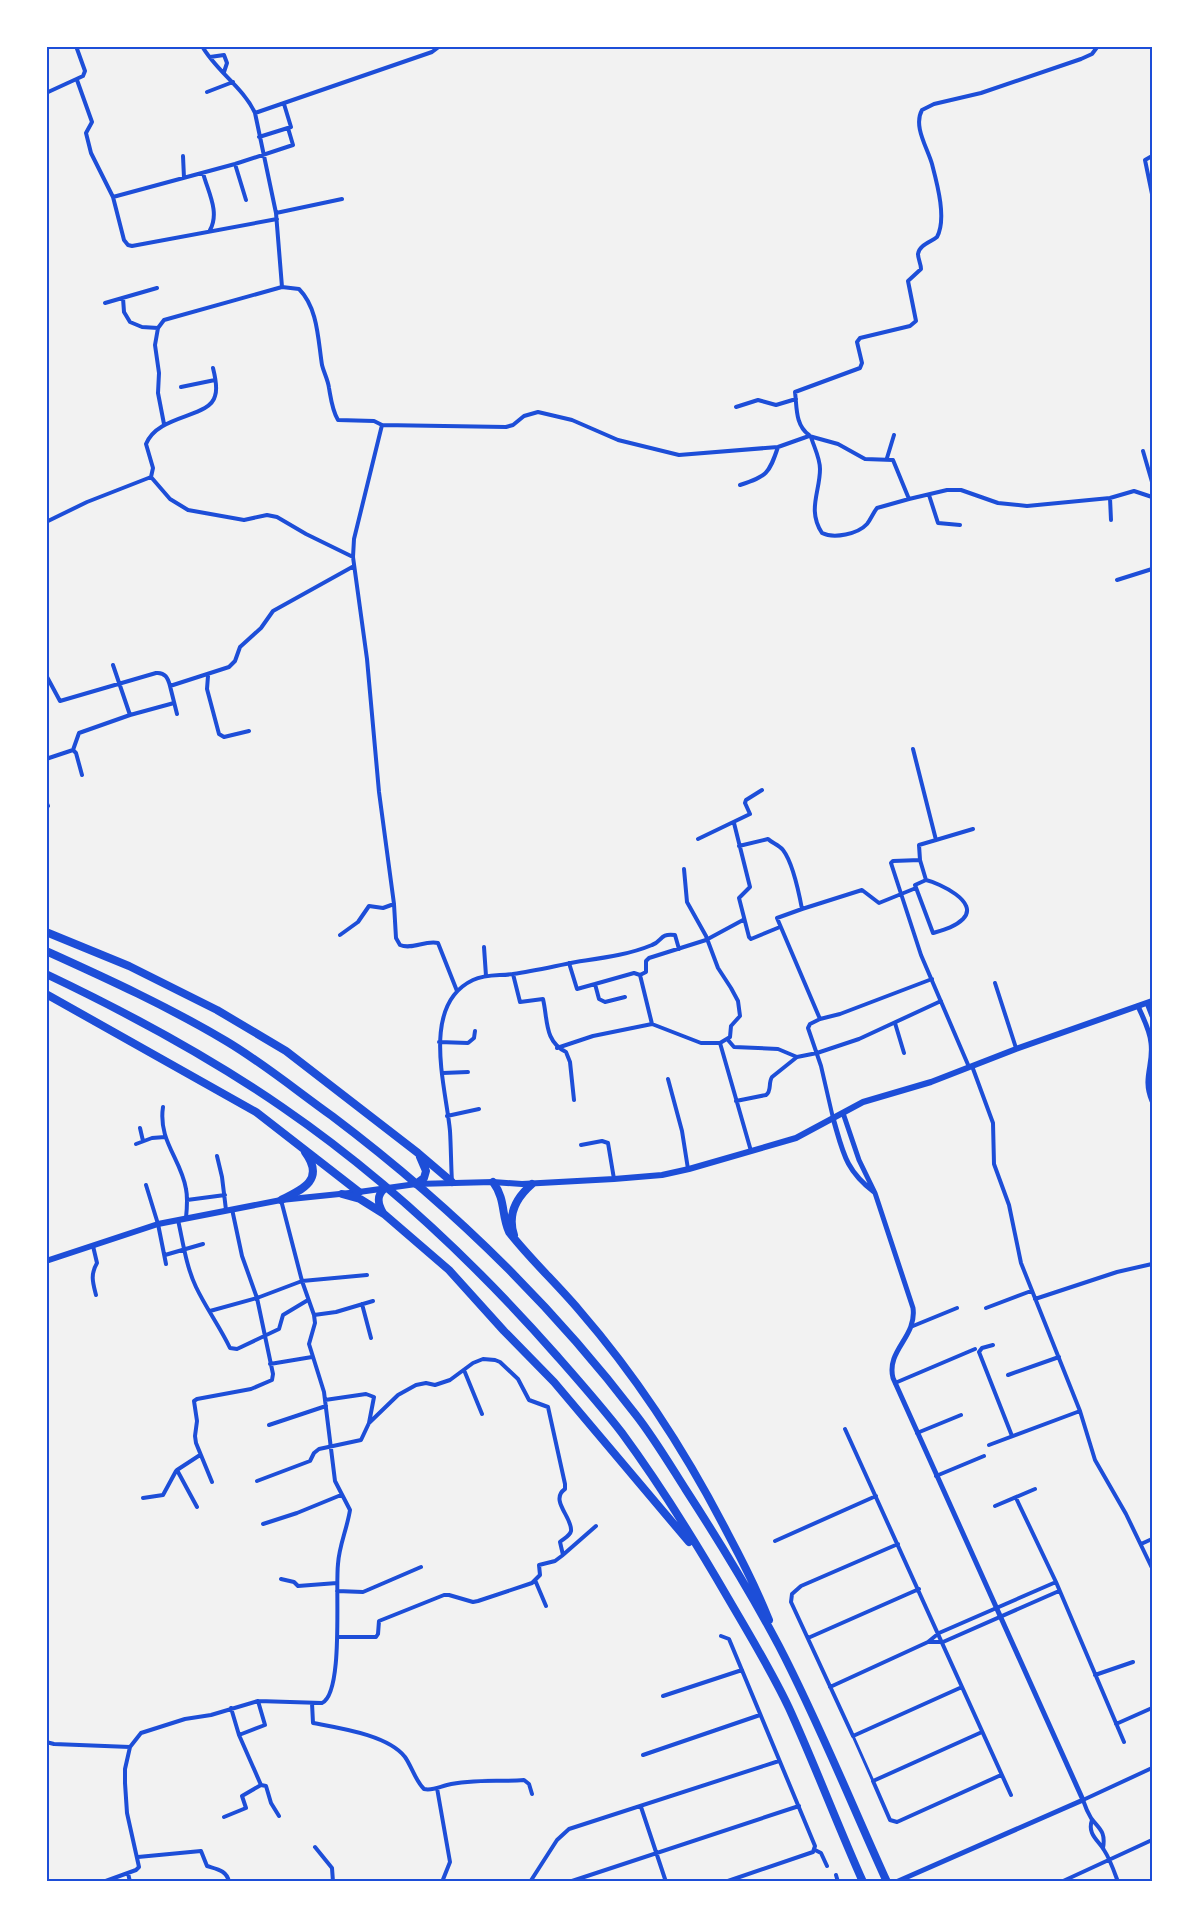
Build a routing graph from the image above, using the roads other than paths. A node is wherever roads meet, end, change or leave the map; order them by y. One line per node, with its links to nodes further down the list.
1 (76, 46): 7 (street)
2 (202, 46): 5 (street)
3 (440, 46): 11 (street)
4 (1098, 46): 36 (street)
5 (209, 57): 6 (street); 6 (street)
6 (224, 72): 8 (street)
7 (77, 80): 10 (street); 22 (street)
8 (232, 82): 9 (street); 12 (street)
9 (207, 92)
10 (46, 93)
11 (284, 104): 12 (street); 13 (street)
12 (255, 113): 14 (street)
13 (288, 128): 14 (street); 15 (street)
14 (259, 137): 15 (street)
15 (263, 154): 18 (street); 25 (street)
16 (183, 156): 20 (street)
17 (1152, 156): 21 (street)
18 (235, 164): 19 (street); 24 (street)
19 (202, 173): 20 (street); 27 (street)
20 (184, 178): 22 (street)
21 (1152, 194)
22 (113, 197): 27 (street)
23 (342, 199): 25 (street)
24 (246, 200)
25 (276, 213): 26 (street)
26 (277, 219): 27 (street); 28 (street)
27 (209, 230)
28 (282, 287): 32 (street); 39 (street)
29 (157, 288): 30 (street)
30 (123, 298): 31 (street); 32 (street)
31 (105, 303)
32 (158, 328): 38 (street)
33 (213, 368): 34 (street)
34 (215, 380): 35 (street); 38 (street)
35 (181, 387)
36 (796, 399): 37 (street); 41 (street)
37 (736, 407)
38 (164, 424): 45 (street)
39 (382, 425): 42 (street); 55 (street)
40 (894, 435): 44 (street)
41 (810, 436): 42 (street); 44 (street); 51 (street)
42 (778, 447): 47 (street)
43 (1143, 451): 46 (street)
44 (887, 458): 51 (street)
45 (152, 477): 53 (street); 55 (street)
46 (1152, 482)
47 (740, 485)
48 (929, 495): 50 (street); 51 (street); 54 (street)
49 (1152, 497): 50 (street)
50 (1110, 498): 52 (street)
51 (909, 499)
52 (1111, 520)
53 (46, 522)
54 (960, 525)
55 (353, 557): 56 (street)
56 (354, 566): 61 (street); 86 (street)
57 (1152, 569): 58 (street)
58 (1117, 580)
59 (113, 665): 63 (street)
60 (46, 675): 62 (street)
61 (208, 676): 64 (street); 70 (street)
62 (48, 682): 65 (street)
63 (121, 684): 64 (street); 65 (street); 69 (street)
64 (170, 686): 67 (street)
65 (54, 691): 66 (street)
66 (46, 694)
67 (174, 703): 68 (street); 69 (street)
68 (177, 714)
69 (130, 715): 72 (street)
70 (249, 731)
71 (913, 749): 79 (street)
72 (73, 750): 73 (street); 74 (street)
73 (46, 759)
74 (82, 775)
75 (762, 790): 76 (street)
76 (734, 823): 78 (street); 80 (street)
77 (973, 829): 79 (street)
78 (698, 839)
79 (936, 840): 81 (street)
80 (740, 846): 87 (street); 88 (street)
81 (920, 860): 83 (street); 85 (street)
82 (684, 868): 92 (street)
83 (927, 880): 84 (street); 84 (street)
84 (916, 888): 85 (street)
85 (902, 895): 87 (street); 101 (street)
86 (394, 904): 91 (street); 104 (street)
87 (802, 909): 89 (street)
88 (743, 920): 89 (street); 92 (street)
89 (780, 927): 111 (street)
90 (46, 932): 144 (highway)
91 (340, 935)
92 (706, 940): 94 (street); 115 (street)
93 (484, 947): 100 (street)
94 (679, 949): 96 (street); 99 (street)
95 (46, 951): 247 (highway)
96 (569, 963): 98 (street); 103 (street)
97 (46, 974): 228 (highway)
98 (513, 974): 100 (street); 118 (street)
99 (640, 975): 103 (street); 113 (street)
100 (486, 976): 104 (street)
101 (932, 979): 107 (street); 111 (street)
102 (994, 983): 119 (street)
103 (595, 984): 106 (street)
104 (457, 991): 116 (street)
105 (46, 994): 139 (highway)
106 (625, 997)
107 (941, 1001): 112 (street); 123 (street)
108 (1150, 1002): 109 (main road); 110 (street)
109 (1138, 1006): 119 (main road); 129 (street)
110 (1152, 1016)
111 (820, 1018): 120 (street)
112 (895, 1023): 120 (street); 121 (street)
113 (652, 1024): 117 (street); 118 (street)
114 (475, 1031): 116 (street)
115 (728, 1040): 117 (street); 122 (street)
116 (439, 1042): 125 (street)
117 (720, 1043): 128 (street)
118 (557, 1048): 127 (street)
119 (1016, 1049): 123 (main road)
120 (817, 1053): 122 (street); 134 (street)
121 (904, 1053)
122 (797, 1057): 128 (street)
123 (971, 1067): 132 (main road); 175 (street)
124 (468, 1072): 125 (street)
125 (443, 1073): 133 (street)
126 (668, 1078): 146 (street)
127 (574, 1100)
128 (736, 1101): 143 (street)
129 (1152, 1101)
130 (163, 1107): 136 (street)
131 (479, 1109): 133 (street)
132 (843, 1113): 134 (main road); 141 (street)
133 (447, 1116): 148 (street)
134 (832, 1118): 142 (street); 143 (main road)
135 (140, 1128): 137 (street)
136 (165, 1137): 137 (street); 158 (street)
137 (143, 1141): 138 (street)
138 (136, 1144)
139 (300, 1145): 154 (highway); 159 (highway)
140 (581, 1145): 147 (street)
141 (854, 1146): 142 (street); 155 (street)
142 (843, 1150): 155 (street)
143 (751, 1151): 146 (main road)
144 (418, 1153): 148 (highway); 150 (highway)
145 (217, 1156): 157 (street)
146 (688, 1169): 147 (main road)
147 (614, 1179): 151 (main road)
148 (452, 1182): 149 (main road); 150 (main road)
149 (493, 1182): 151 (main road); 165 (highway)
150 (416, 1184): 153 (main road)
151 (532, 1184): 165 (highway)
152 (146, 1185): 164 (street)
153 (384, 1188): 154 (main road); 161 (highway)
154 (359, 1192): 156 (main road)
155 (875, 1193): 186 (street)
156 (342, 1194): 159 (main road); 161 (highway)
157 (225, 1195): 158 (street); 160 (street)
158 (187, 1200): 162 (street)
159 (281, 1200): 160 (main road); 174 (street)
160 (229, 1209): 162 (main road); 177 (street)
161 (384, 1214): 228 (highway)
162 (186, 1218): 163 (main road)
163 (178, 1220): 164 (main road); 168 (street)
164 (158, 1224): 167 (main road); 169 (street)
165 (516, 1242): 247 (highway)
166 (203, 1244): 168 (street)
167 (92, 1245): 170 (main road); 176 (street)
168 (184, 1248): 169 (street); 184 (street)
169 (165, 1255): 171 (street)
170 (46, 1261)
171 (166, 1264)
172 (1152, 1264): 178 (street)
173 (367, 1275): 174 (street)
174 (302, 1281): 177 (street); 179 (street)
175 (1031, 1291): 178 (street); 183 (street)
176 (96, 1295)
177 (257, 1298): 184 (street); 187 (street)
178 (1035, 1299): 192 (street)
179 (308, 1300): 185 (street); 187 (street)
180 (373, 1300): 181 (street)
181 (362, 1304): 185 (street); 188 (street)
182 (957, 1308): 186 (street)
183 (986, 1308)
184 (210, 1311): 187 (street)
185 (314, 1315): 191 (street)
186 (913, 1326): 196 (street)
187 (264, 1335): 193 (street)
188 (371, 1338)
189 (993, 1345): 205 (street)
190 (975, 1349): 196 (street)
191 (312, 1357): 193 (street); 197 (street)
192 (1059, 1358): 195 (street); 198 (street)
193 (270, 1364): 208 (street)
194 (464, 1370): 199 (street); 201 (street); 227 (street)
195 (1008, 1375)
196 (895, 1383): 204 (street)
197 (326, 1403): 201 (street); 202 (street); 207 (street)
198 (1080, 1411): 205 (street); 226 (street)
199 (482, 1414)
200 (961, 1415): 204 (street)
201 (369, 1423): 207 (street)
202 (269, 1425)
203 (845, 1429): 216 (street)
204 (917, 1433): 211 (street)
205 (1012, 1436): 206 (street)
206 (989, 1445)
207 (331, 1446): 212 (street); 215 (street)
208 (200, 1455): 210 (street); 213 (street)
209 (984, 1456): 211 (street)
210 (177, 1470): 217 (street); 220 (street)
211 (936, 1476): 239 (street)
212 (257, 1481)
213 (212, 1482)
214 (1035, 1489): 218 (street)
215 (341, 1495): 221 (street); 234 (street)
216 (876, 1496): 224 (street); 225 (street)
217 (143, 1498)
218 (1016, 1498): 219 (street); 233 (street)
219 (994, 1506)
220 (197, 1507)
221 (263, 1524)
222 (596, 1527): 227 (street)
223 (1152, 1539): 226 (street)
224 (775, 1541)
225 (898, 1544): 235 (street); 244 (street)
226 (1141, 1544): 230 (street)
227 (564, 1554): 232 (street)
228 (708, 1564): 291 (highway)
229 (421, 1568): 236 (street)
230 (1152, 1568)
231 (280, 1579): 234 (street)
232 (534, 1579): 238 (street); 243 (street)
233 (1056, 1582): 237 (street); 239 (street)
234 (337, 1583): 236 (street)
235 (919, 1589): 241 (street); 244 (street)
236 (337, 1591): 243 (street)
237 (1059, 1591): 240 (street); 250 (street)
238 (546, 1606)
239 (995, 1608): 240 (street); 241 (street)
240 (1000, 1617): 246 (street); 275 (street)
241 (939, 1632): 245 (street); 246 (street)
242 (721, 1636): 249 (street)
243 (337, 1637): 255 (street)
244 (808, 1638): 251 (street)
245 (928, 1642): 246 (street); 251 (street)
246 (943, 1642): 252 (street)
247 (777, 1644): 302 (highway)
248 (1133, 1662): 250 (street)
249 (742, 1670): 253 (street); 258 (street)
250 (1095, 1676): 259 (street)
251 (830, 1687): 262 (street)
252 (962, 1687): 260 (street); 262 (street)
253 (663, 1696)
254 (258, 1701): 255 (street); 256 (street); 261 (street)
255 (312, 1703): 272 (street)
256 (231, 1708): 261 (street); 265 (street)
257 (1152, 1708): 259 (street)
258 (759, 1715): 266 (street); 267 (street)
259 (1116, 1724): 264 (street)
260 (982, 1732): 269 (street); 270 (street)
261 (239, 1735): 271 (street)
262 (853, 1736): 270 (street)
263 (46, 1742): 265 (street)
264 (1124, 1742)
265 (129, 1747): 286 (street)
266 (643, 1755)
267 (779, 1761): 276 (street); 277 (street)
268 (1152, 1768): 275 (street)
269 (1001, 1775): 270 (street); 274 (street)
270 (873, 1781)
271 (261, 1785): 278 (street); 279 (street)
272 (437, 1788): 273 (street); 296 (street)
273 (532, 1794)
274 (1011, 1795)
275 (1083, 1800): 280 (street); 303 (street)
276 (799, 1806): 283 (street); 285 (street)
277 (641, 1807): 285 (street); 297 (street)
278 (279, 1816)
279 (224, 1817)
280 (1092, 1820): 284 (street); 284 (street)
281 (1152, 1840): 287 (street)
282 (315, 1847): 295 (street)
283 (815, 1848): 288 (street); 300 (street)
284 (1103, 1848): 287 (street)
285 (656, 1853): 298 (street); 299 (street)
286 (138, 1857): 289 (street); 294 (street)
287 (1109, 1860): 304 (street); 305 (street)
288 (827, 1866)
289 (128, 1873): 292 (street); 293 (street)
290 (836, 1875): 301 (street)
291 (862, 1879)
292 (103, 1881)
293 (130, 1881)
294 (229, 1881)
295 (333, 1881)
296 (441, 1881)
297 (530, 1881)
298 (568, 1881)
299 (666, 1881)
300 (725, 1881)
301 (838, 1881)
302 (887, 1881)
303 (897, 1881)
304 (1060, 1881)
305 (1118, 1881)

